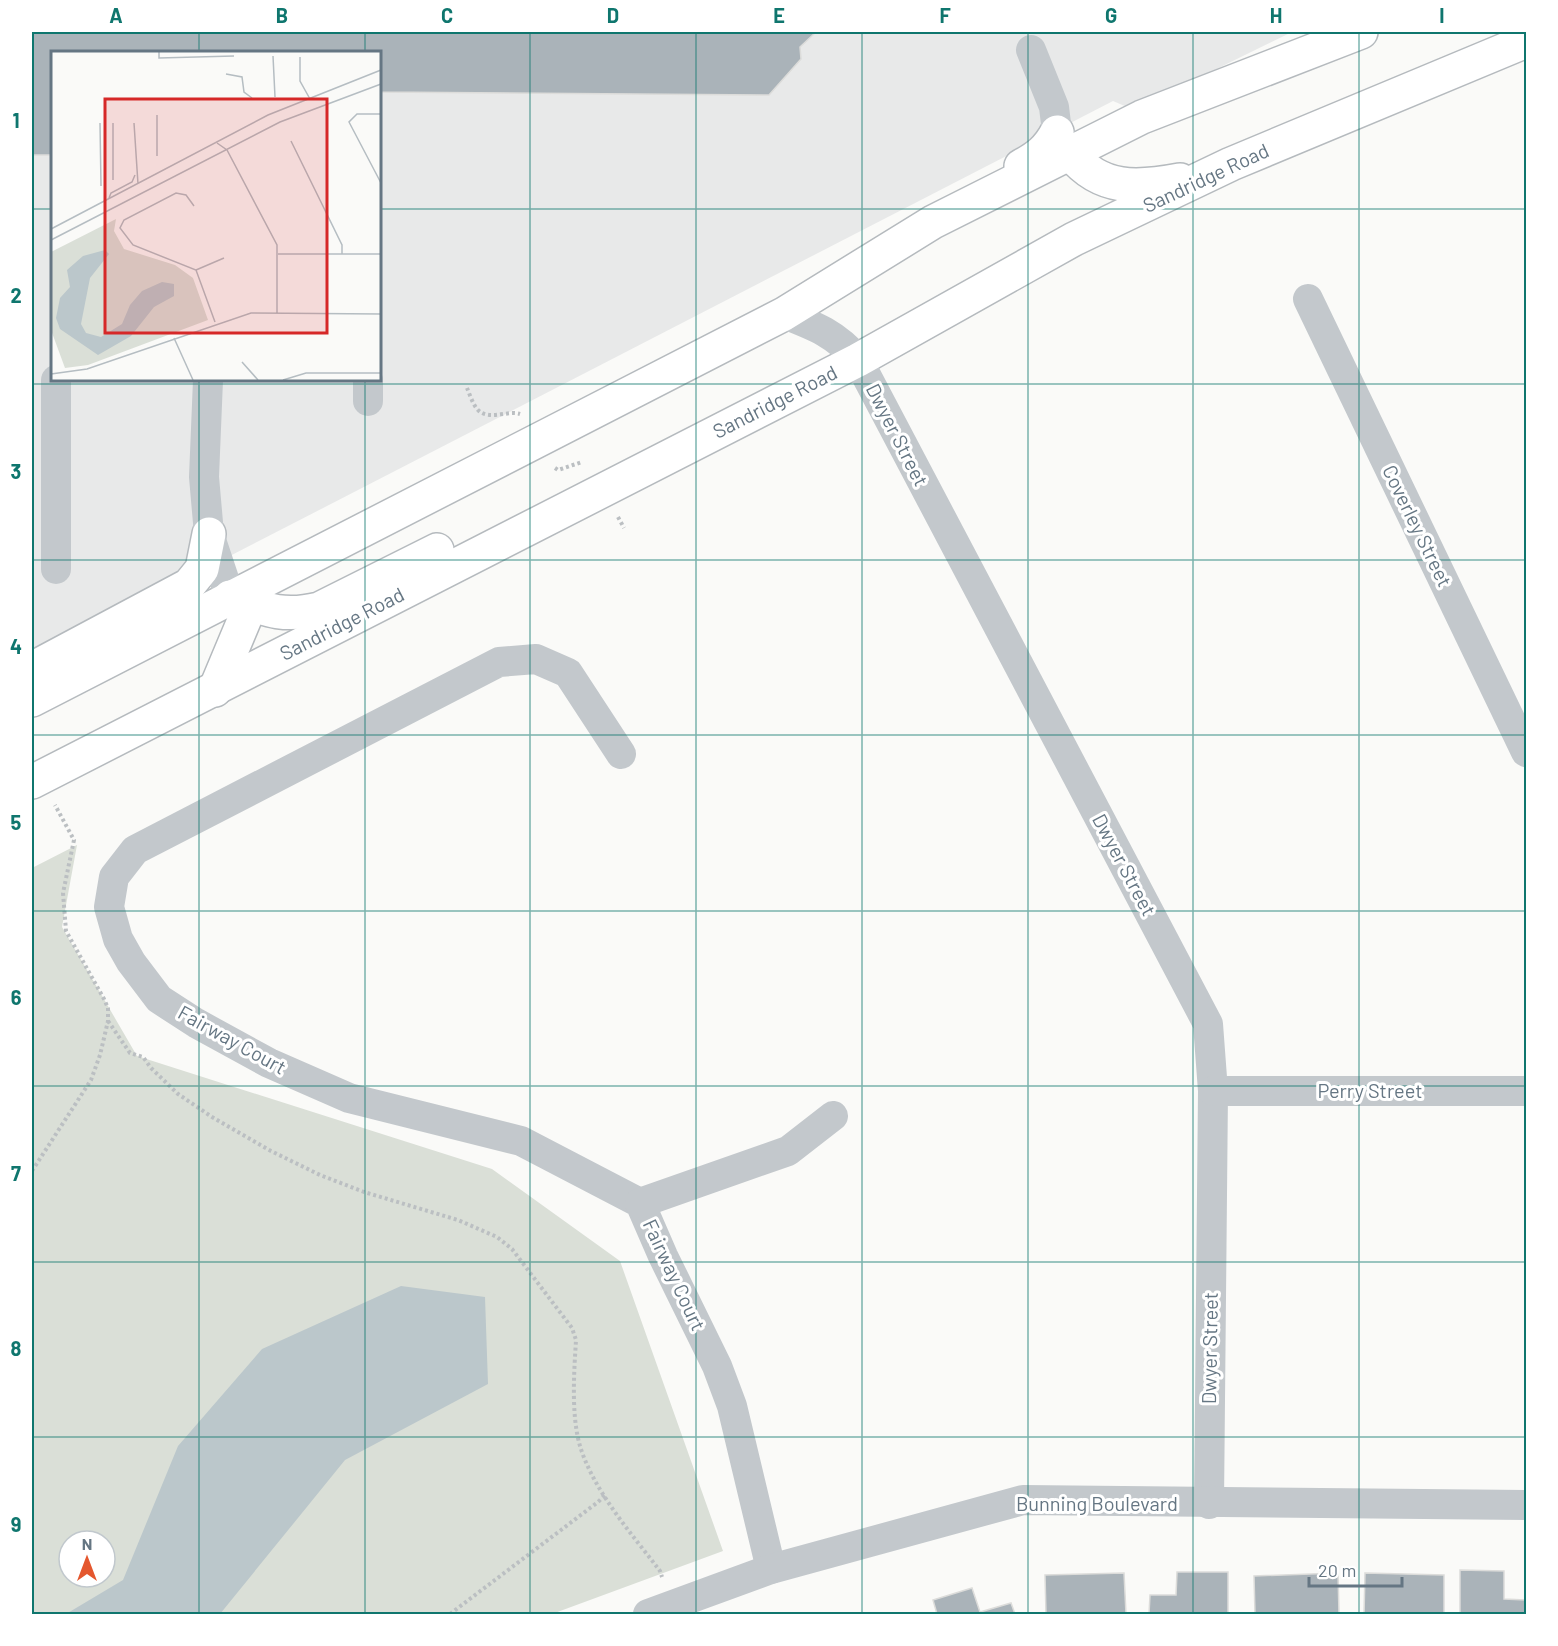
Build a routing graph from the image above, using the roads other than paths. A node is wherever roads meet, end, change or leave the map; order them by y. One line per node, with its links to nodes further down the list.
1 (1361, 32): 4 (main road)
2 (1527, 41): 6 (main road, Sandridge Road)
3 (1031, 50): 5 (street)
4 (1100, 138): 5 (main road); 7 (main road)
5 (1064, 143): 7 (main road); 10 (main road)
6 (1231, 164): 7 (main road); 8 (main road, Sandridge Road)
7 (1101, 179): 8 (main road)
8 (1074, 239): 11 (main road, Sandridge Road)
9 (1308, 300): 20 (street, Coverley Street)
10 (784, 314): 11 (street, Dwyer Street); 17 (main road)
11 (858, 360): 14 (main road, Sandridge Road); 23 (street, Dwyer Street)
12 (56, 381): 16 (street)
13 (208, 381): 15 (street)
14 (558, 513): 17 (main road); 18 (main road, Sandridge Road)
15 (209, 534): 17 (street); 19 (main road)
16 (56, 569)
17 (247, 594): 18 (main road); 19 (main road)
18 (215, 690): 22 (main road, Sandridge Road)
19 (32, 698)
20 (1527, 752)
21 (621, 754): 26 (street, Fairway Court)
22 (32, 782)
23 (1213, 1090): 24 (street, Perry Street); 27 (street, Dwyer Street)
24 (1527, 1091)
25 (833, 1116): 26 (street)
26 (640, 1203): 29 (street, Fairway Court)
27 (1209, 1503): 28 (street, Bunning Boulevard); 29 (street, Bunning Boulevard)
28 (1527, 1505)
29 (771, 1569): 30 (street, Bunning Boulevard)
30 (648, 1614)

